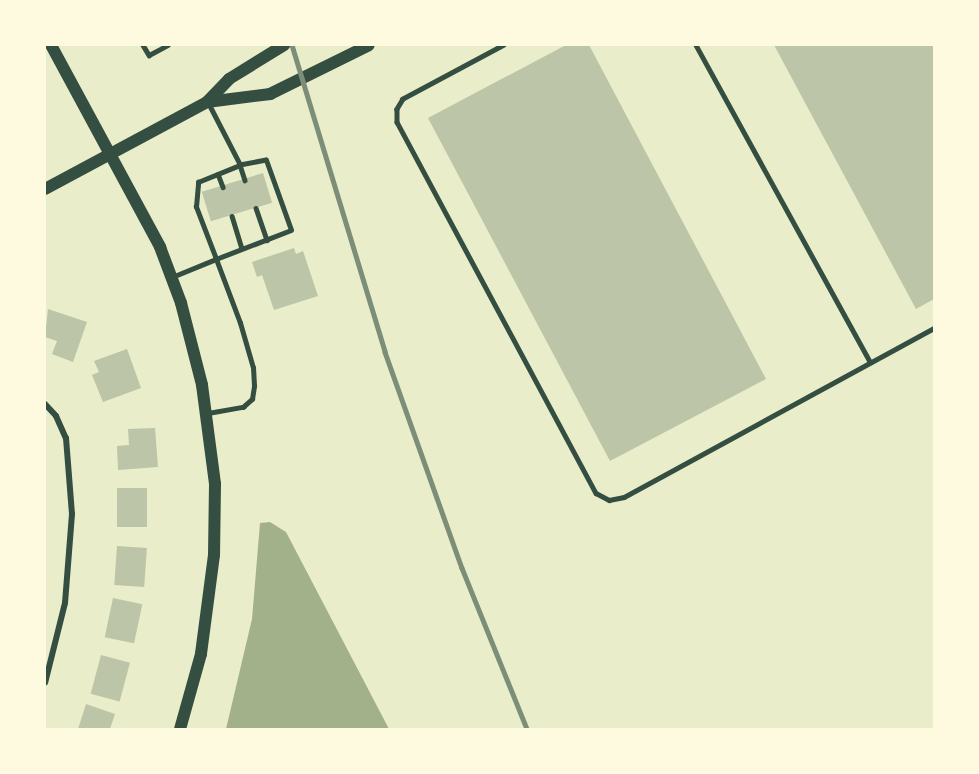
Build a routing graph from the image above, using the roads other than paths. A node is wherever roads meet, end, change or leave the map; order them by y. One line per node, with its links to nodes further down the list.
1 (143, 45): 2 (lane)
2 (168, 45)
3 (284, 45): 8 (main road)
4 (369, 45): 8 (main road)
5 (504, 45): 22 (lane)
6 (696, 45): 22 (lane)
7 (50, 48): 9 (main road)
8 (207, 102): 9 (main road); 10 (lane)
9 (112, 152): 14 (main road); 20 (main road)
10 (240, 165): 11 (lane); 12 (lane); 17 (lane)
11 (218, 174): 13 (lane); 19 (lane)
12 (245, 180)
13 (223, 187)
14 (45, 189)
15 (256, 208): 17 (lane)
16 (231, 216): 18 (lane)
17 (267, 240): 18 (lane)
18 (242, 249): 19 (lane)
19 (216, 259): 20 (lane); 24 (lane)
20 (172, 277): 24 (main road)
21 (934, 328): 22 (lane)
22 (870, 362)
23 (45, 404): 25 (street)
24 (208, 413): 27 (main road)
25 (48, 662): 26 (street)
26 (45, 683)
27 (180, 729)

